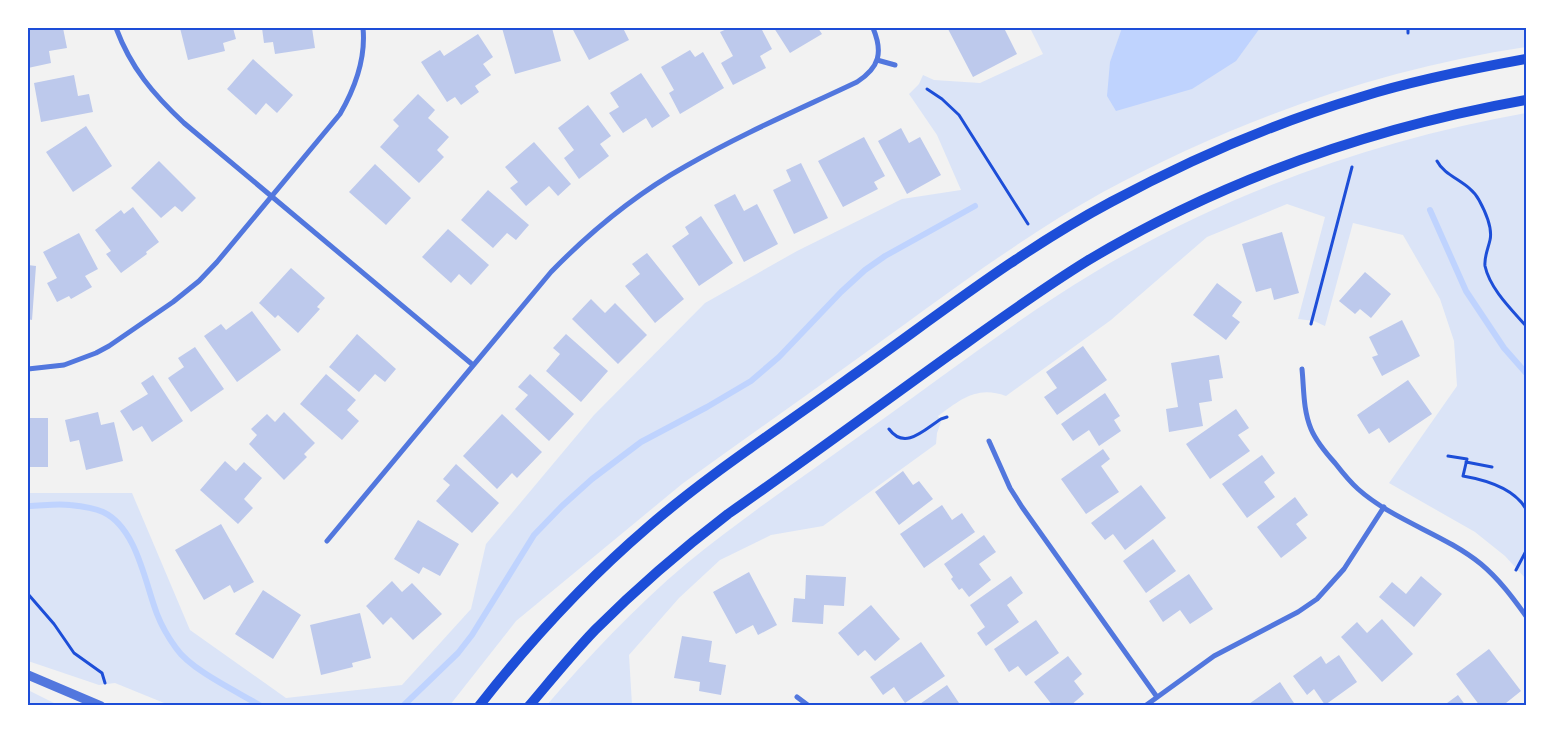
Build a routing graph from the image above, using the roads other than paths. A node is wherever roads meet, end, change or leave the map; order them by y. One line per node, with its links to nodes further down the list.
1 (116, 28): 8 (street)
2 (363, 28): 8 (street)
3 (873, 28): 4 (street)
4 (878, 60): 6 (street); 9 (street)
5 (1526, 60): 20 (main road)
6 (895, 65)
7 (1526, 100): 21 (main road)
8 (272, 197): 9 (street); 10 (street)
9 (473, 365): 14 (street)
10 (28, 368)
11 (1302, 369): 13 (street)
12 (989, 441): 18 (street)
13 (1384, 507): 15 (street); 18 (street)
14 (327, 541)
15 (1526, 616)
16 (28, 675): 19 (street)
17 (797, 697): 22 (street)
18 (1157, 697): 23 (street)
19 (101, 706)
20 (479, 706)
21 (529, 706)
22 (809, 706)
23 (1145, 706)

